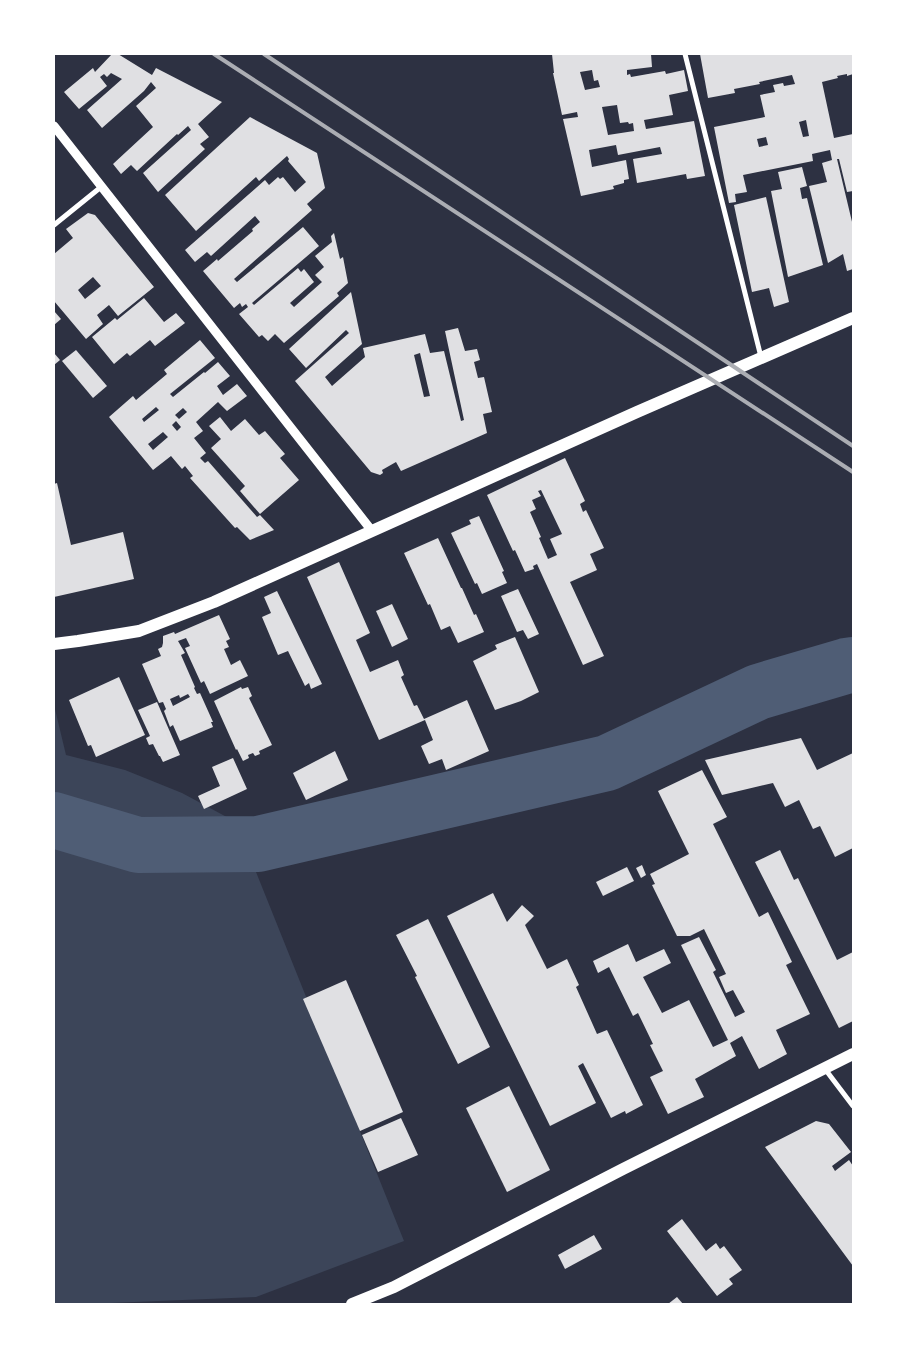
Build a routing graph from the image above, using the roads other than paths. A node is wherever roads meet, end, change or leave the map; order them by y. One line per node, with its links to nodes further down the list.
1 (685, 54): 6 (street)
2 (54, 126): 3 (street)
3 (102, 187): 4 (street); 7 (street)
4 (54, 225)
5 (853, 318): 6 (main road)
6 (761, 358): 7 (main road)
7 (372, 531): 8 (main road)
8 (54, 644)
9 (853, 1054): 10 (main road)
10 (824, 1068): 11 (street); 12 (main road)
11 (853, 1106)
12 (352, 1304)

